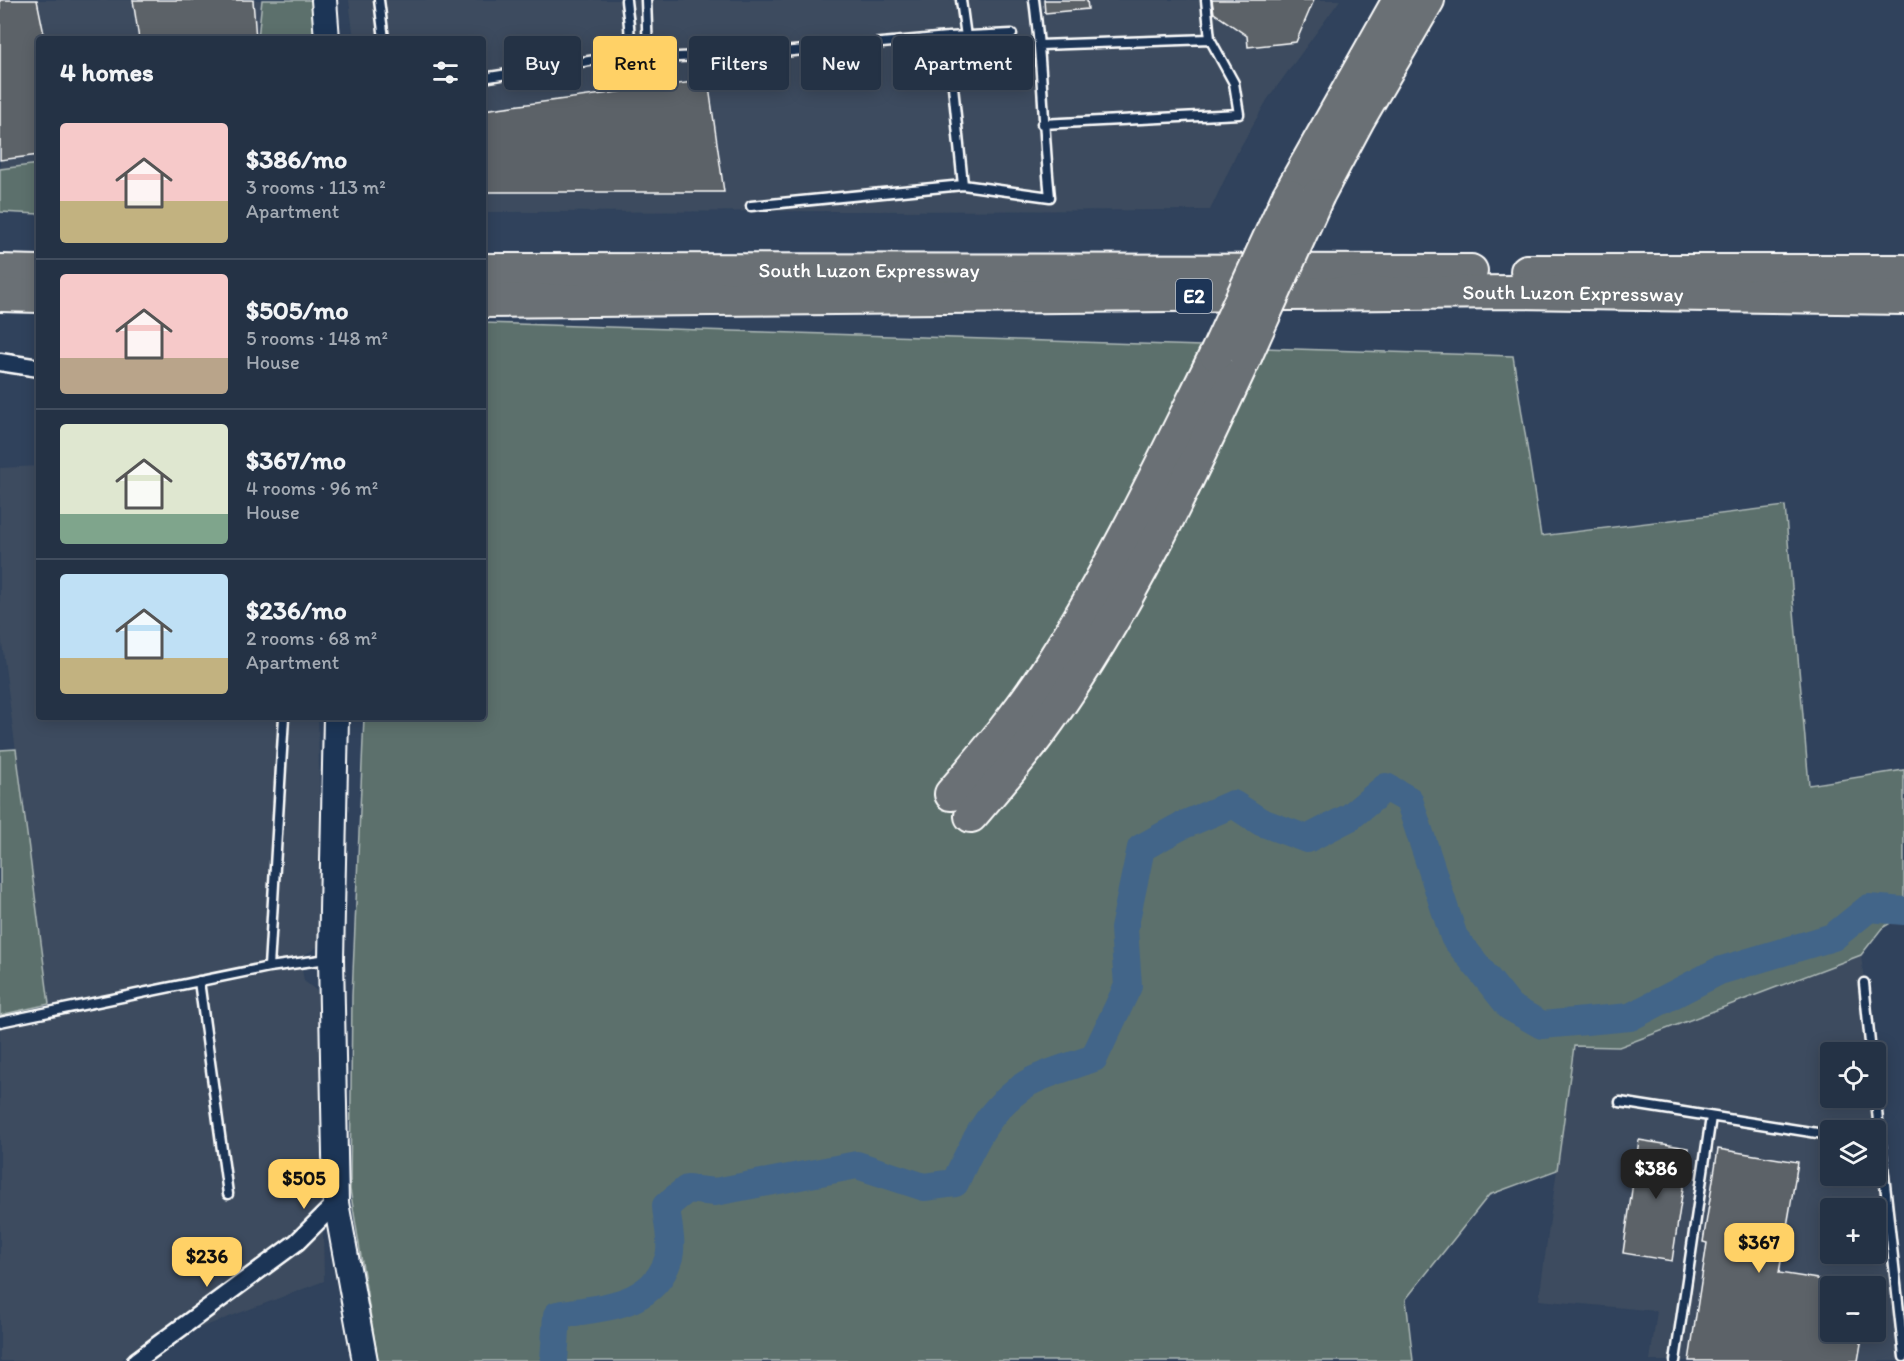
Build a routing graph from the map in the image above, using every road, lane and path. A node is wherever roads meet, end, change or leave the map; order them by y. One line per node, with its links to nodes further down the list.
1 (324, 0): 11 (street)
2 (379, 0): 12 (lane)
3 (626, 0): 18 (lane)
4 (646, 0): 16 (lane)
5 (961, 0): 13 (lane)
6 (1034, 0): 17 (lane)
7 (1206, 0): 15 (lane)
8 (1400, 0): 22 (highway)
9 (1428, 0): 22 (highway)
10 (1012, 34): 14 (lane)
11 (327, 36)
12 (384, 36)
13 (966, 36)
14 (981, 36)
15 (1210, 39): 17 (lane); 20 (lane)
16 (893, 42)
17 (1040, 45): 20 (lane)
18 (486, 78)
19 (953, 90): 21 (lane)
20 (1042, 124): 21 (lane)
21 (963, 185): 23 (lane)
22 (1304, 195): 36 (highway, bridge)
23 (751, 206)
24 (486, 270): 26 (highway, South Luzon Expressway / E2)
25 (0, 271): 27 (highway)
26 (1904, 271)
27 (36, 272)
28 (0, 295): 29 (highway)
29 (36, 296)
30 (1904, 298): 31 (highway, South Luzon Expressway / E2)
31 (486, 301)
32 (0, 362): 33 (street)
33 (36, 368)
34 (284, 720): 38 (lane)
35 (336, 720): 37 (street)
36 (961, 805)
37 (331, 959): 38 (lane); 48 (street)
38 (269, 967): 39 (lane)
39 (200, 981): 41 (lane); 47 (lane)
40 (1864, 983): 42 (lane)
41 (0, 1022)
42 (1870, 1042)
43 (1620, 1102): 44 (lane)
44 (1711, 1117): 45 (lane); 52 (lane)
45 (1820, 1133)
46 (1883, 1186): 49 (lane)
47 (228, 1194)
48 (336, 1203): 50 (street); 51 (street)
49 (1904, 1357)
50 (136, 1361)
51 (365, 1361)
52 (1675, 1361)

